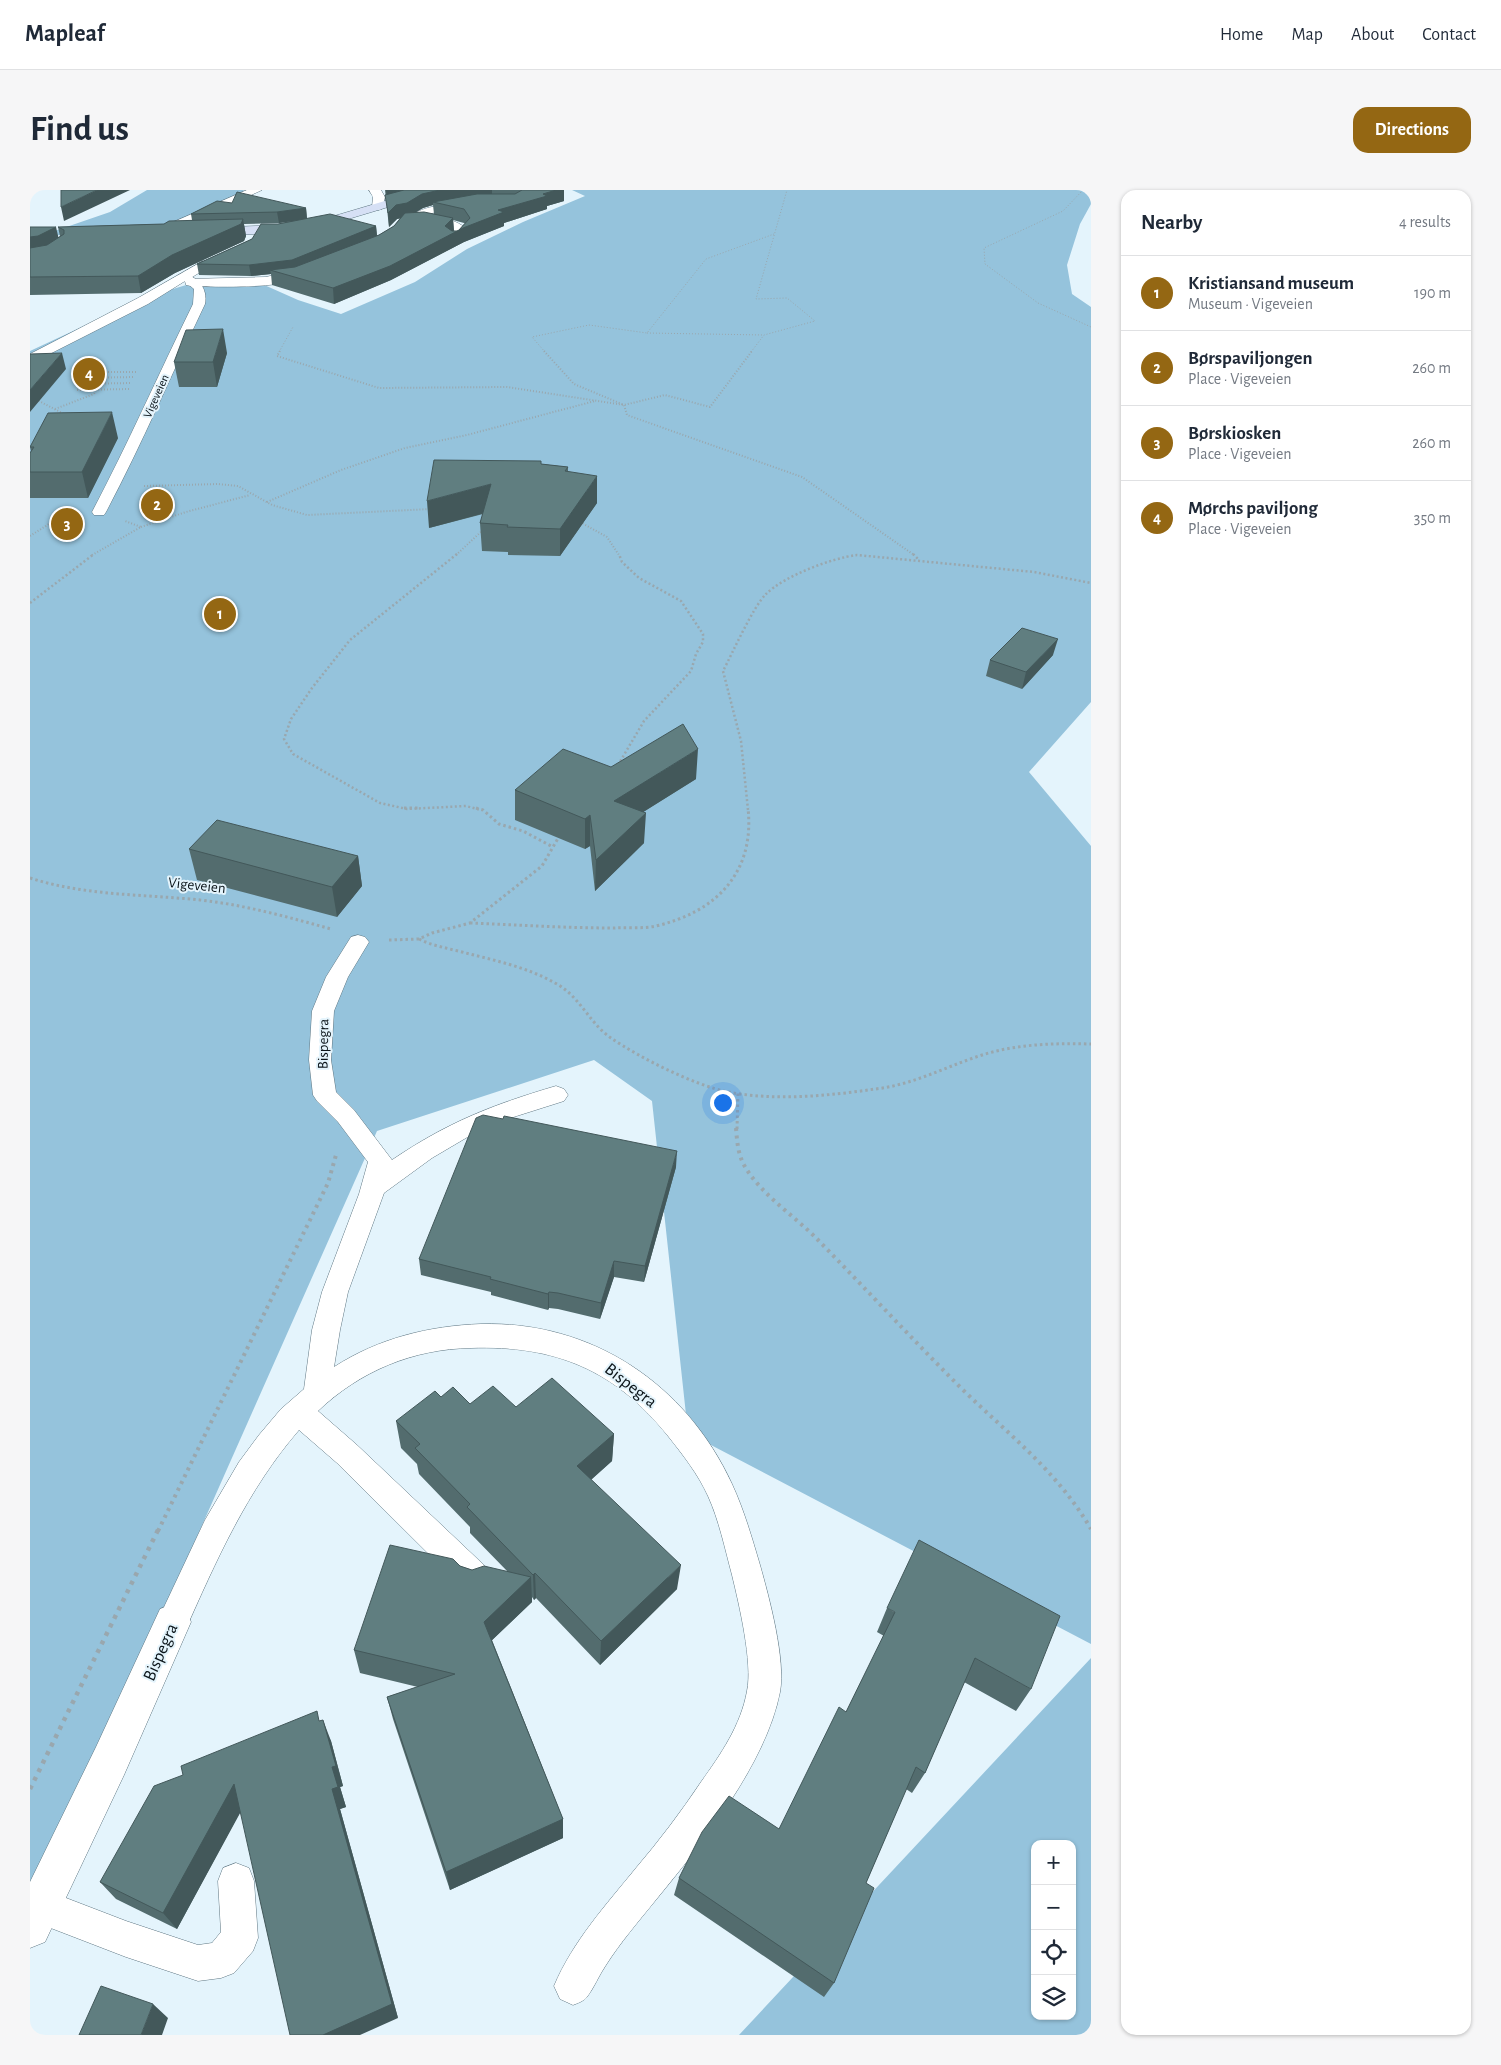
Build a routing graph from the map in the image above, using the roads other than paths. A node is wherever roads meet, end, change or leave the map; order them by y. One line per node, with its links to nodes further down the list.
1 (256, 190): 8 (street)
2 (375, 190): 5 (street)
3 (434, 190): 5 (street)
4 (477, 204): 6 (lane)
5 (378, 207): 7 (street)
6 (406, 222): 9 (street)
7 (256, 230): 8 (street); 10 (street)
8 (154, 233)
9 (454, 240)
10 (249, 245)
11 (217, 258): 13 (street)
12 (320, 266): 13 (street)
13 (187, 279): 14 (street); 15 (lane, Vigeveien)
14 (30, 360)
15 (99, 512)
16 (358, 942): 18 (lane, Bispegra)
17 (556, 1095): 18 (lane)
18 (375, 1186): 19 (lane, Bispegra)
19 (308, 1403): 20 (lane); 21 (lane, Bispegra); 24 (lane, Bispegra)
20 (475, 1578)
21 (173, 1622): 23 (street, Bispegra)
22 (236, 1881): 23 (lane)
23 (35, 1917)
24 (572, 1986)

